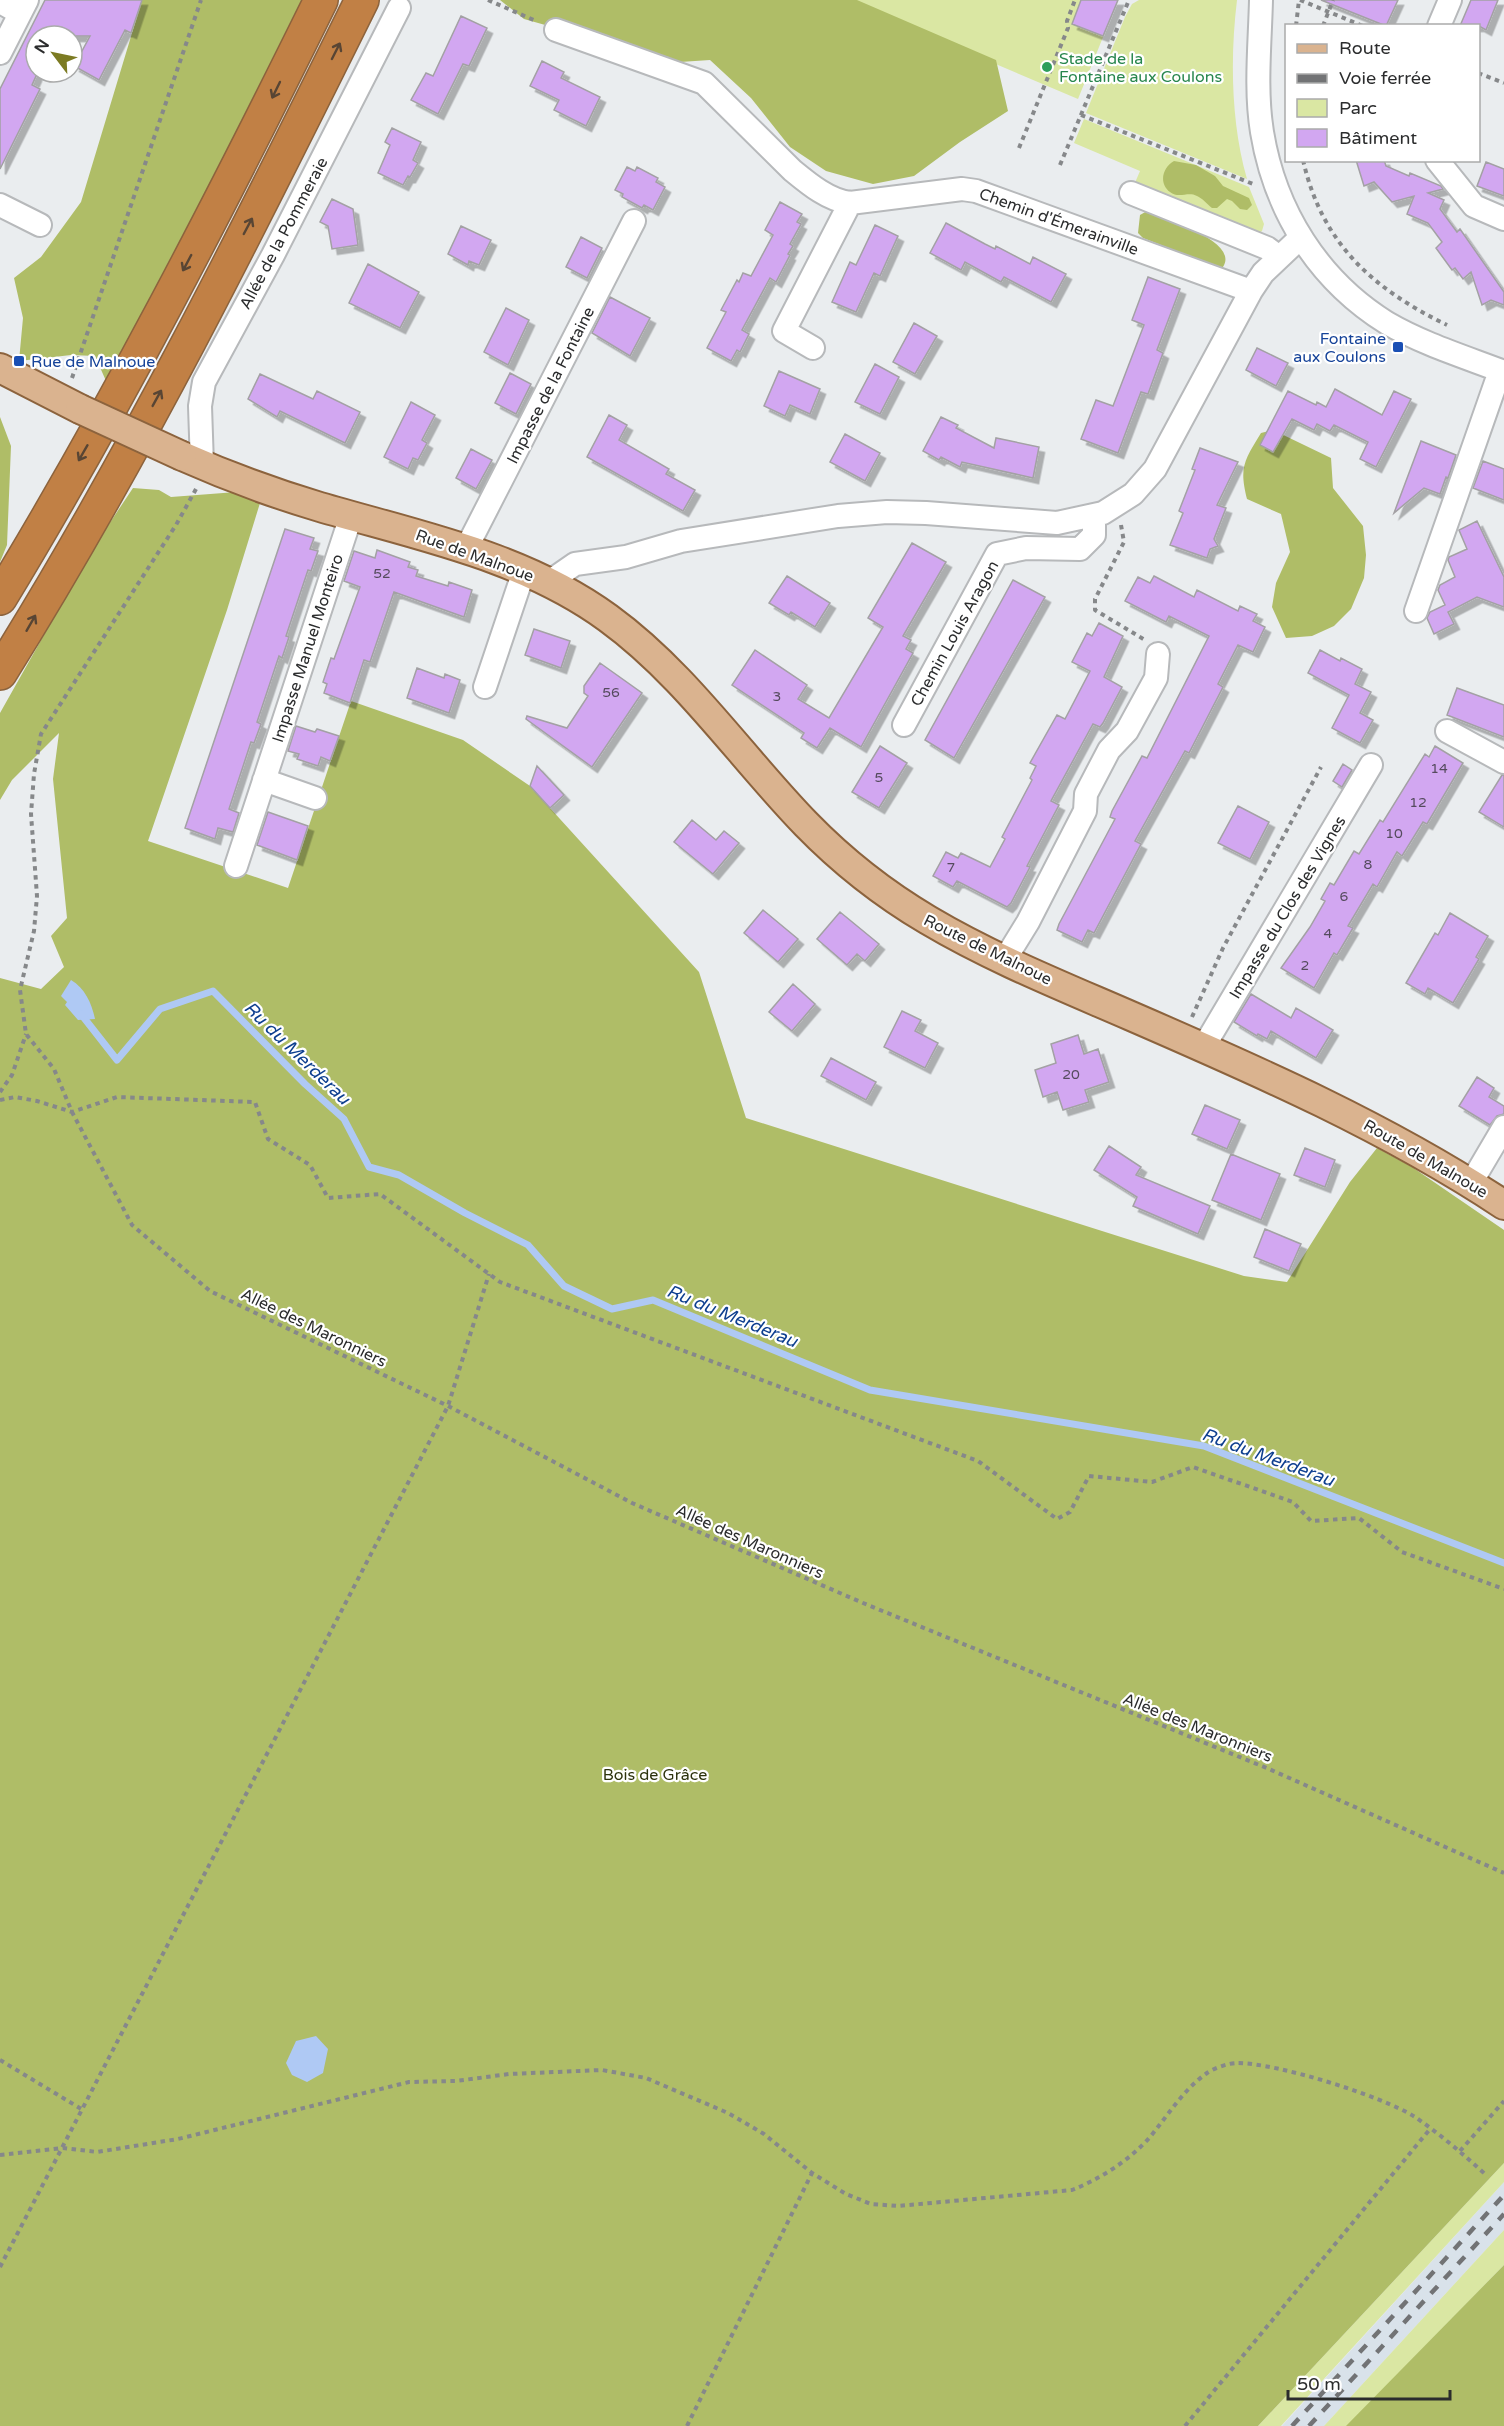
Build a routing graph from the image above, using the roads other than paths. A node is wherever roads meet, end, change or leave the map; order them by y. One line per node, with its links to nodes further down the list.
1 (321, 0): 29 (highway, one-way to 29)
2 (362, 0): 32 (highway, one-way to 2)
3 (1261, 0): 18 (street)
4 (1450, 0): 8 (street)
5 (0, 2): 6 (street)
6 (24, 6): 10 (street)
7 (399, 8): 24 (street, Allée de la Pommeraie)
8 (1440, 24)
9 (556, 30): 13 (street, Chemin d'Émerainville)
10 (0, 53)
11 (1439, 162): 15 (street)
12 (1131, 193): 19 (street)
13 (849, 203): 20 (street, Chemin d'Émerainville); 21 (street)
14 (0, 205): 17 (street)
15 (1504, 219)
16 (634, 221): 27 (street, Impasse de la Fontaine)
17 (40, 225)
18 (1300, 238): 19 (street); 23 (street)
19 (1279, 257): 20 (street)
20 (1251, 291): 26 (street)
21 (813, 348)
22 (0, 369): 24 (main road, Rue de Malnoue, bridge)
23 (1502, 372): 30 (street)
24 (192, 461): 25 (main road, Rue de Malnoue)
25 (351, 516): 27 (main road, Rue de Malnoue); 38 (street, Impasse Manuel Monteiro)
26 (1094, 516): 28 (street); 34 (street, Chemin Louis Aragon)
27 (466, 549): 28 (main road, Rue de Malnoue)
28 (537, 577): 33 (street); 41 (main road, Route de Malnoue)
29 (0, 598)
30 (1416, 611)
31 (1158, 654): 41 (street)
32 (0, 673)
33 (485, 687)
34 (904, 724)
35 (1447, 731): 36 (street)
36 (1504, 762)
37 (1371, 765): 42 (street, Impasse du Clos des Vignes)
38 (264, 780): 39 (street); 40 (street, Impasse Manuel Monteiro)
39 (315, 798)
40 (236, 866)
41 (1004, 961): 42 (main road, Route de Malnoue)
42 (1193, 1043): 44 (main road, Route de Malnoue)
43 (1504, 1127): 44 (street)
44 (1471, 1183): 45 (main road, Route de Malnoue)
45 (1504, 1204)

